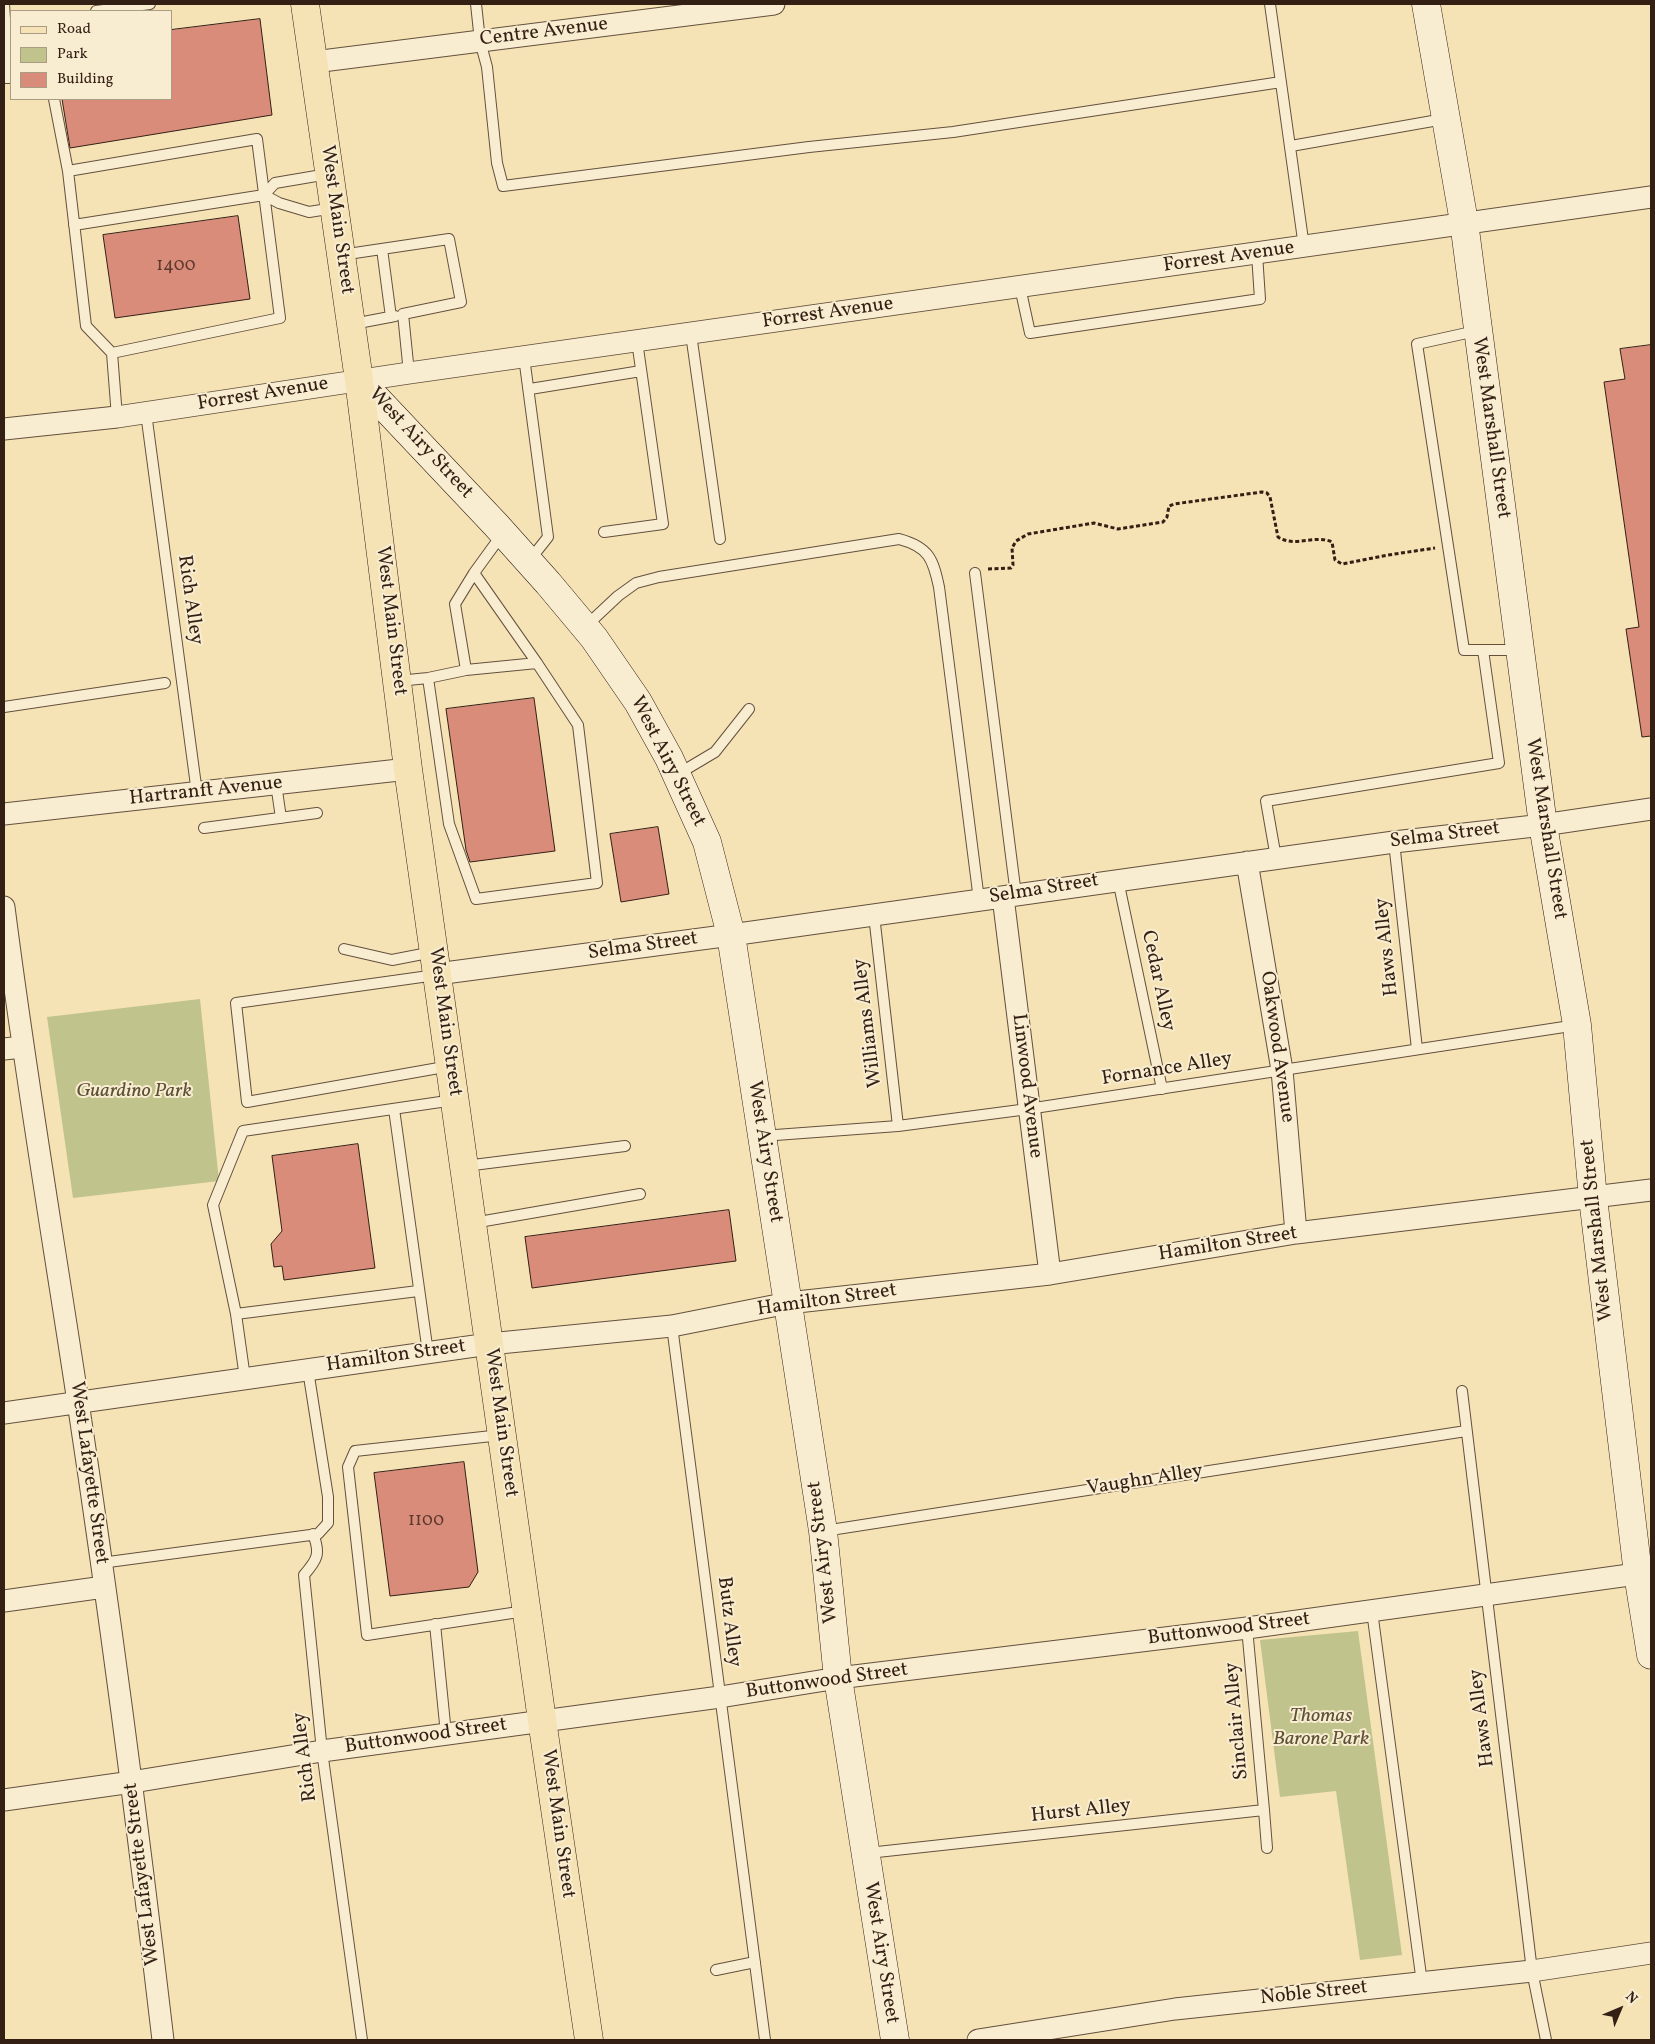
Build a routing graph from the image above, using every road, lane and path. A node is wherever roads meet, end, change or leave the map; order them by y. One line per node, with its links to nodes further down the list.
1 (4, 4): 9 (lane)
2 (150, 4): 8 (lane)
3 (305, 4): 11 (main road, West Main Street)
4 (476, 4): 10 (lane)
5 (774, 4): 10 (street, Centre Avenue)
6 (1270, 4): 13 (lane)
7 (1426, 4): 15 (main road, West Marshall Street)
8 (104, 10)
9 (9, 22): 12 (lane)
10 (480, 41): 11 (street, Centre Avenue); 13 (lane)
11 (314, 62): 18 (main road, West Main Street)
12 (4, 78)
13 (1281, 82): 16 (lane)
14 (54, 100): 17 (lane)
15 (1445, 119): 16 (lane); 22 (main road, West Marshall Street)
16 (1291, 146): 24 (lane)
17 (68, 171): 19 (lane); 23 (lane)
18 (329, 174): 19 (lane); 21 (main road, West Main Street)
19 (264, 195): 21 (lane); 23 (lane); 35 (lane)
20 (1651, 197): 22 (street, Forrest Avenue)
21 (334, 208): 27 (main road, West Main Street)
22 (1464, 222): 24 (street, Forrest Avenue); 32 (main road, West Marshall Street)
23 (74, 225): 35 (lane)
24 (1304, 247): 26 (street, Forrest Avenue)
25 (382, 249): 27 (lane); 29 (lane); 30 (lane)
26 (1257, 254): 28 (street, Forrest Avenue); 28 (lane)
27 (341, 255): 31 (main road, West Main Street)
28 (1020, 287): 33 (street, Forrest Avenue)
29 (404, 314): 30 (lane); 38 (lane)
30 (390, 317): 31 (lane)
31 (351, 324): 39 (main road, West Main Street)
32 (1477, 331): 47 (lane); 53 (main road, West Marshall Street)
33 (690, 334): 34 (street, Forrest Avenue); 46 (lane)
34 (637, 341): 36 (street, Forrest Avenue); 37 (lane)
35 (112, 353): 42 (lane)
36 (524, 357): 38 (street, Forrest Avenue); 40 (lane)
37 (641, 371): 40 (lane); 45 (lane)
38 (408, 373): 39 (street, Forrest Avenue)
39 (359, 380): 41 (street, Forrest Avenue); 44 (main road, West Airy Street); 57 (main road, West Main Street)
40 (530, 389): 48 (lane)
41 (146, 413): 42 (street, Forrest Avenue); 64 (lane, Rich Alley)
42 (117, 417): 43 (street, Forrest Avenue)
43 (4, 429)
44 (503, 532): 48 (main road, West Airy Street); 49 (lane)
45 (604, 532)
46 (720, 539)
47 (1448, 547): 50 (path); 52 (lane)
48 (529, 561): 51 (main road, West Airy Street)
49 (474, 573): 54 (lane); 55 (lane)
50 (975, 573): 75 (lane)
51 (585, 627): 62 (main road, West Airy Street); 76 (lane)
52 (1483, 650): 53 (lane); 72 (lane)
53 (1519, 650): 69 (main road, West Marshall Street)
54 (537, 663): 55 (lane); 56 (lane)
55 (466, 670): 56 (lane)
56 (428, 678): 57 (lane)
57 (398, 681): 61 (main road, West Main Street)
58 (165, 683): 59 (lane)
59 (4, 707)
60 (749, 709): 62 (lane)
61 (408, 769): 63 (street, Hartranft Avenue); 82 (main road, West Main Street)
62 (677, 774): 79 (main road, West Airy Street)
63 (276, 784): 64 (street, Hartranft Avenue); 68 (lane)
64 (197, 793): 67 (street, Hartranft Avenue)
65 (1651, 809): 69 (street, Selma Street)
66 (317, 813): 68 (lane)
67 (4, 814)
68 (281, 818): 70 (lane)
69 (1543, 825): 71 (street, Selma Street); 83 (main road, West Marshall Street)
70 (204, 828)
71 (1394, 842): 72 (street, Selma Street); 85 (lane, Haws Alley)
72 (1276, 858): 73 (street, Selma Street)
73 (1247, 862): 74 (street, Selma Street); 87 (street, Oakwood Avenue)
74 (1118, 879): 75 (street, Selma Street); 88 (lane, Cedar Alley)
75 (1010, 896): 76 (street, Selma Street); 91 (street, Linwood Avenue)
76 (979, 900): 78 (street, Selma Street)
77 (4, 907): 80 (street, West Lafayette Street)
78 (874, 915): 79 (street, Selma Street); 92 (lane, Williams Alley)
79 (731, 935): 82 (street, Selma Street); 93 (main road, West Airy Street)
80 (6, 940): 84 (street, West Lafayette Street)
81 (344, 949): 82 (lane)
82 (436, 963): 86 (main road, West Main Street); 86 (lane)
83 (1577, 1024): 85 (lane, Fornance Alley); 98 (main road, West Marshall Street)
84 (13, 1048): 111 (street, West Lafayette Street)
85 (1417, 1049): 87 (lane, Fornance Alley)
86 (450, 1066): 89 (main road, West Main Street)
87 (1282, 1070): 88 (lane, Fornance Alley); 100 (street, Oakwood Avenue)
88 (1162, 1089): 91 (lane, Fornance Alley)
89 (455, 1100): 90 (lane); 95 (main road, West Main Street)
90 (394, 1109): 102 (lane); 104 (lane)
91 (1028, 1109): 92 (lane, Fornance Alley); 101 (street, Linwood Avenue)
92 (898, 1126): 93 (lane, Fornance Alley)
93 (761, 1136): 103 (main road, West Airy Street)
94 (624, 1146): 95 (lane)
95 (464, 1166): 99 (main road, West Main Street)
96 (1651, 1190): 98 (street, Hamilton Street)
97 (640, 1194): 99 (lane)
98 (1593, 1198): 100 (street, Hamilton Street); 118 (main road, West Marshall Street)
99 (472, 1223): 106 (main road, West Main Street)
100 (1296, 1233): 101 (street, Hamilton Street)
101 (1050, 1274): 103 (street, Hamilton Street)
102 (418, 1291): 104 (lane); 107 (lane)
103 (788, 1303): 105 (street, Hamilton Street); 115 (main road, West Airy Street)
104 (236, 1314): 109 (lane)
105 (672, 1326): 106 (street, Hamilton Street); 128 (lane, Butz Alley)
106 (489, 1344): 107 (street, Hamilton Street); 114 (main road, West Main Street)
107 (428, 1353): 108 (street, Hamilton Street)
108 (308, 1370): 109 (street, Hamilton Street); 116 (lane)
109 (245, 1378): 111 (street, Hamilton Street)
110 (1462, 1391): 113 (lane, Haws Alley)
111 (78, 1402): 112 (street, Hamilton Street); 117 (street, West Lafayette Street)
112 (4, 1412)
113 (1466, 1432): 115 (lane, Vaughn Alley); 120 (lane, Haws Alley)
114 (502, 1435): 122 (main road, West Main Street); 124 (lane)
115 (823, 1532): 127 (main road, West Airy Street)
116 (314, 1534): 117 (lane); 131 (lane, Rich Alley)
117 (101, 1563): 119 (street, West Lafayette Street)
118 (1644, 1573): 120 (street, Buttonwood Street); 126 (main road, West Marshall Street)
119 (104, 1587): 121 (street); 132 (street, West Lafayette Street)
120 (1486, 1595): 123 (street, Buttonwood Street); 140 (lane, Haws Alley)
121 (4, 1601)
122 (527, 1610): 124 (lane); 129 (main road, West Main Street)
123 (1372, 1611): 125 (street, Buttonwood Street); 141 (lane)
124 (435, 1624): 130 (lane)
125 (1247, 1628): 127 (street, Buttonwood Street); 134 (lane, Sinclair Alley)
126 (1651, 1655)
127 (838, 1678): 128 (street, Buttonwood Street); 136 (main road, West Airy Street)
128 (720, 1698): 129 (street, Buttonwood Street); 138 (lane, Butz Alley)
129 (542, 1720): 130 (street, Buttonwood Street); 144 (main road, West Main Street)
130 (446, 1734): 131 (street, Buttonwood Street)
131 (322, 1751): 132 (street, Buttonwood Street); 143 (lane, Rich Alley)
132 (132, 1782): 133 (street, Buttonwood Street); 142 (street, West Lafayette Street)
133 (4, 1800)
134 (1264, 1810): 135 (lane); 136 (lane, Hurst Alley)
135 (1267, 1848)
136 (864, 1854): 146 (main road, West Airy Street)
137 (1651, 1953): 140 (street, Noble Street)
138 (755, 1962): 139 (lane); 145 (lane, Butz Alley)
139 (716, 1970)
140 (1532, 1972): 141 (street, Noble Street); 148 (lane, Haws Alley)
141 (1422, 1983): 147 (street, Noble Street)
142 (163, 2040)
143 (362, 2040)
144 (589, 2040)
145 (766, 2040)
146 (894, 2040)
147 (978, 2040)
148 (1546, 2040)

